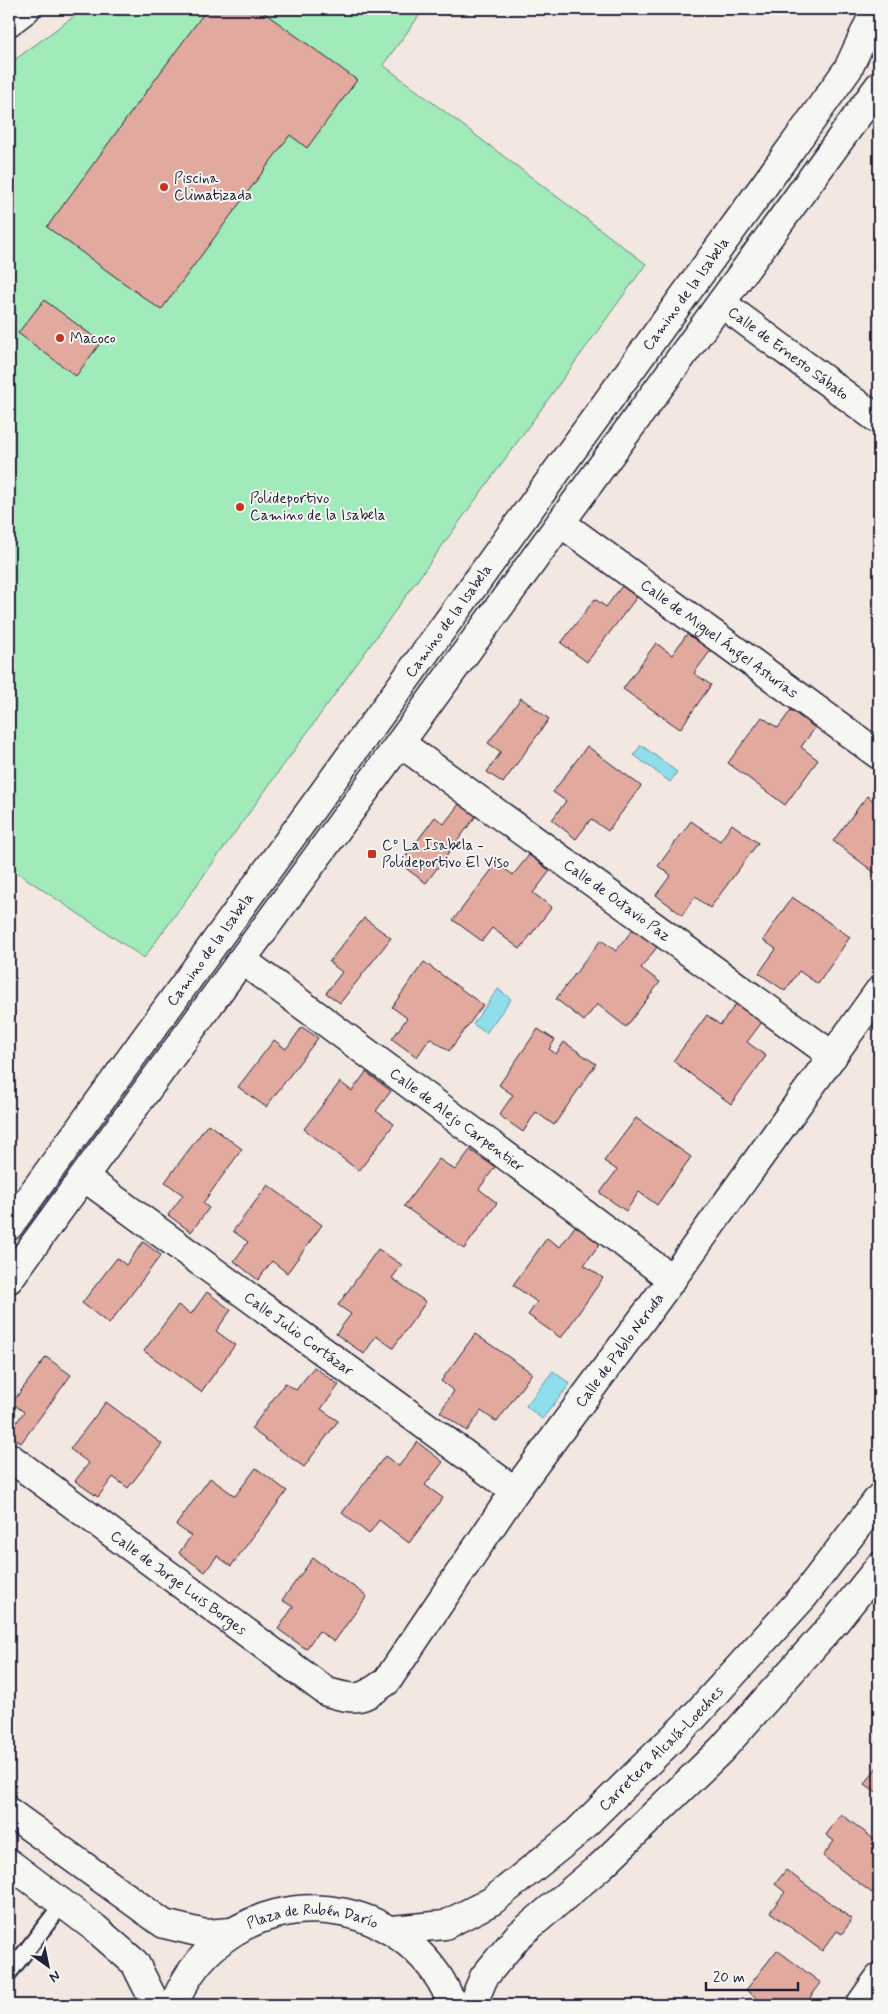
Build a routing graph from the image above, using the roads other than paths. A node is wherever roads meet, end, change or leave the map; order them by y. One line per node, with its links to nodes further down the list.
1 (26, 9): 3 (street)
2 (876, 9): 14 (street, Camino de la Isabela)
3 (9, 22)
4 (879, 86): 5 (street)
5 (721, 304): 6 (street, Calle de Ernesto Sábato); 7 (street)
6 (879, 420)
7 (561, 523): 8 (street); 9 (street, Calle de Miguel Ángel Asturias)
8 (400, 742): 10 (street); 12 (street, Calle de Octavio Paz)
9 (879, 755)
10 (242, 960): 13 (street); 16 (street, Calle de Alejo Carpentier)
11 (879, 991): 12 (street, Calle de Pablo Neruda)
12 (833, 1056): 16 (street, Calle de Pablo Neruda)
13 (84, 1177): 15 (street); 18 (street, Calle Julio Cortázar)
14 (9, 1226)
15 (9, 1279)
16 (672, 1279): 18 (street, Calle de Pablo Neruda)
17 (9, 1457): 21 (street, Calle de Jorge Luis Borges)
18 (516, 1491): 21 (street, Calle de Pablo Neruda)
19 (879, 1498): 25 (street, Carretera Alcalá-Loeches)
20 (879, 1567): 32 (street)
21 (353, 1699)
22 (9, 1812): 26 (street)
23 (9, 1863): 24 (street)
24 (63, 1903): 27 (lane); 29 (street)
25 (392, 1930): 26 (street, Plaza de Rubén Darío); 31 (street, Plaza de Rubén Darío)
26 (231, 1932): 30 (street, Plaza de Rubén Darío)
27 (9, 1973)
28 (879, 1978): 33 (street)
29 (156, 2005)
30 (174, 2005)
31 (452, 2005)
32 (472, 2005)
33 (860, 2005)

